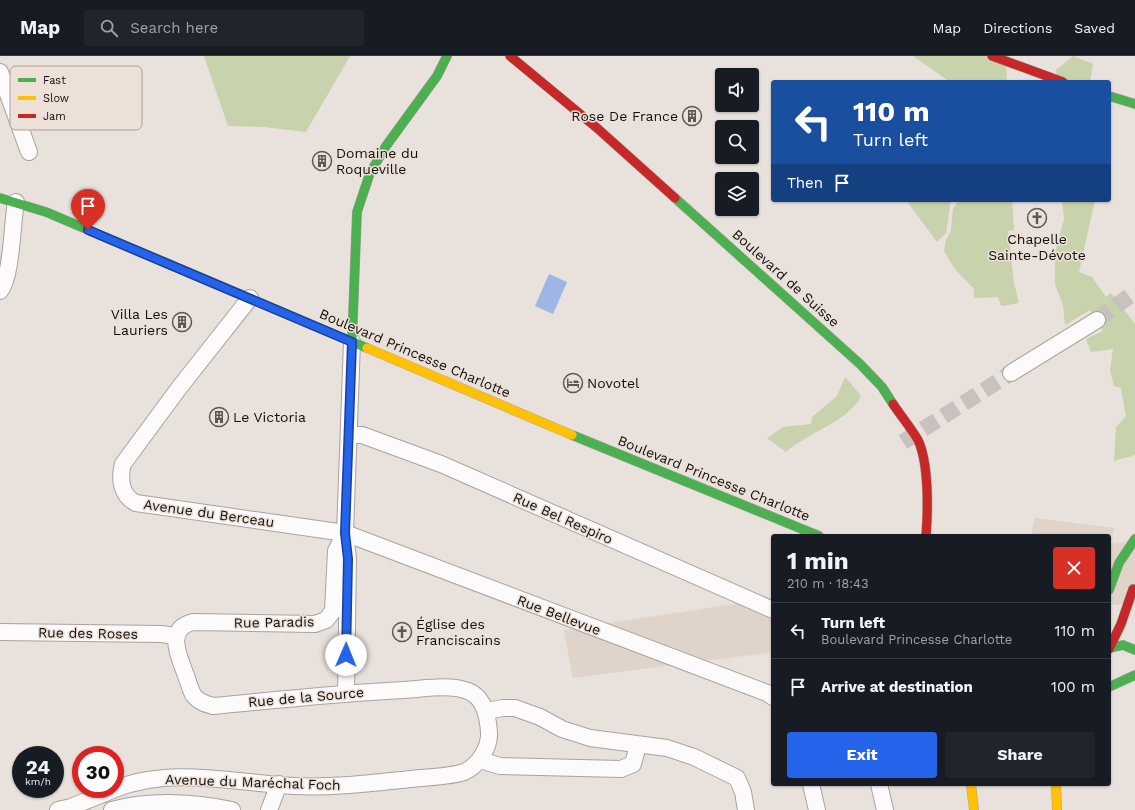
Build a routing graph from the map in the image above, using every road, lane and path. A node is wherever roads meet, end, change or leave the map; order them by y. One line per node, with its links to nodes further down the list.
1 (446, 56): 16 (main road)
2 (510, 56): 21 (main road, Boulevard de Suisse)
3 (992, 56): 5 (main road)
4 (0, 72): 7 (street)
5 (1058, 80)
6 (1113, 97): 8 (main road)
7 (10, 100)
8 (1135, 104)
9 (21, 130): 10 (street)
10 (29, 152)
11 (0, 198): 12 (main road, Boulevard Princesse Charlotte)
12 (16, 202): 13 (street); 14 (main road, Boulevard Princesse Charlotte)
13 (0, 291)
14 (250, 298): 16 (main road, Boulevard Princesse Charlotte); 19 (street, Avenue du Berceau)
15 (1097, 320): 17 (street)
16 (352, 342): 18 (street); 20 (main road, Boulevard Princesse Charlotte)
17 (1011, 373)
18 (350, 434): 19 (street); 25 (street, Rue Bel Respiro)
19 (345, 533): 28 (street, Rue Paradis); 35 (street); 36 (street, Rue Bellevue)
20 (814, 534)
21 (926, 534)
22 (1135, 539): 23 (main road)
23 (1111, 581)
24 (1134, 585): 26 (main road); 29 (main road)
25 (771, 609)
26 (1135, 612)
27 (0, 632): 28 (street, Rue des Roses)
28 (176, 643): 35 (street, Rue de la Source)
29 (1111, 644)
30 (1111, 647): 31 (main road)
31 (1135, 650)
32 (1135, 668): 33 (main road)
33 (1131, 677): 34 (main road)
34 (1111, 686)
35 (346, 693): 37 (street, Rue de la Source)
36 (771, 696)
37 (486, 711): 38 (street); 39 (street)
38 (638, 745): 39 (street); 53 (street)
39 (480, 760): 41 (street, Avenue du Maréchal Foch)
40 (210, 778): 41 (street, Avenue du Maréchal Foch); 42 (street, Avenue du Maréchal Foch); 48 (street)
41 (279, 784): 52 (street)
42 (124, 786)
43 (811, 786): 54 (street)
44 (879, 786): 55 (street)
45 (971, 786): 56 (main road)
46 (1056, 786): 57 (main road)
47 (93, 798): 49 (street, Avenue du Maréchal Foch)
48 (204, 804): 50 (street); 51 (street)
49 (58, 810)
50 (112, 810)
51 (232, 810)
52 (269, 810)
53 (746, 810)
54 (817, 810)
55 (885, 810)
56 (974, 810)
57 (1057, 810)

